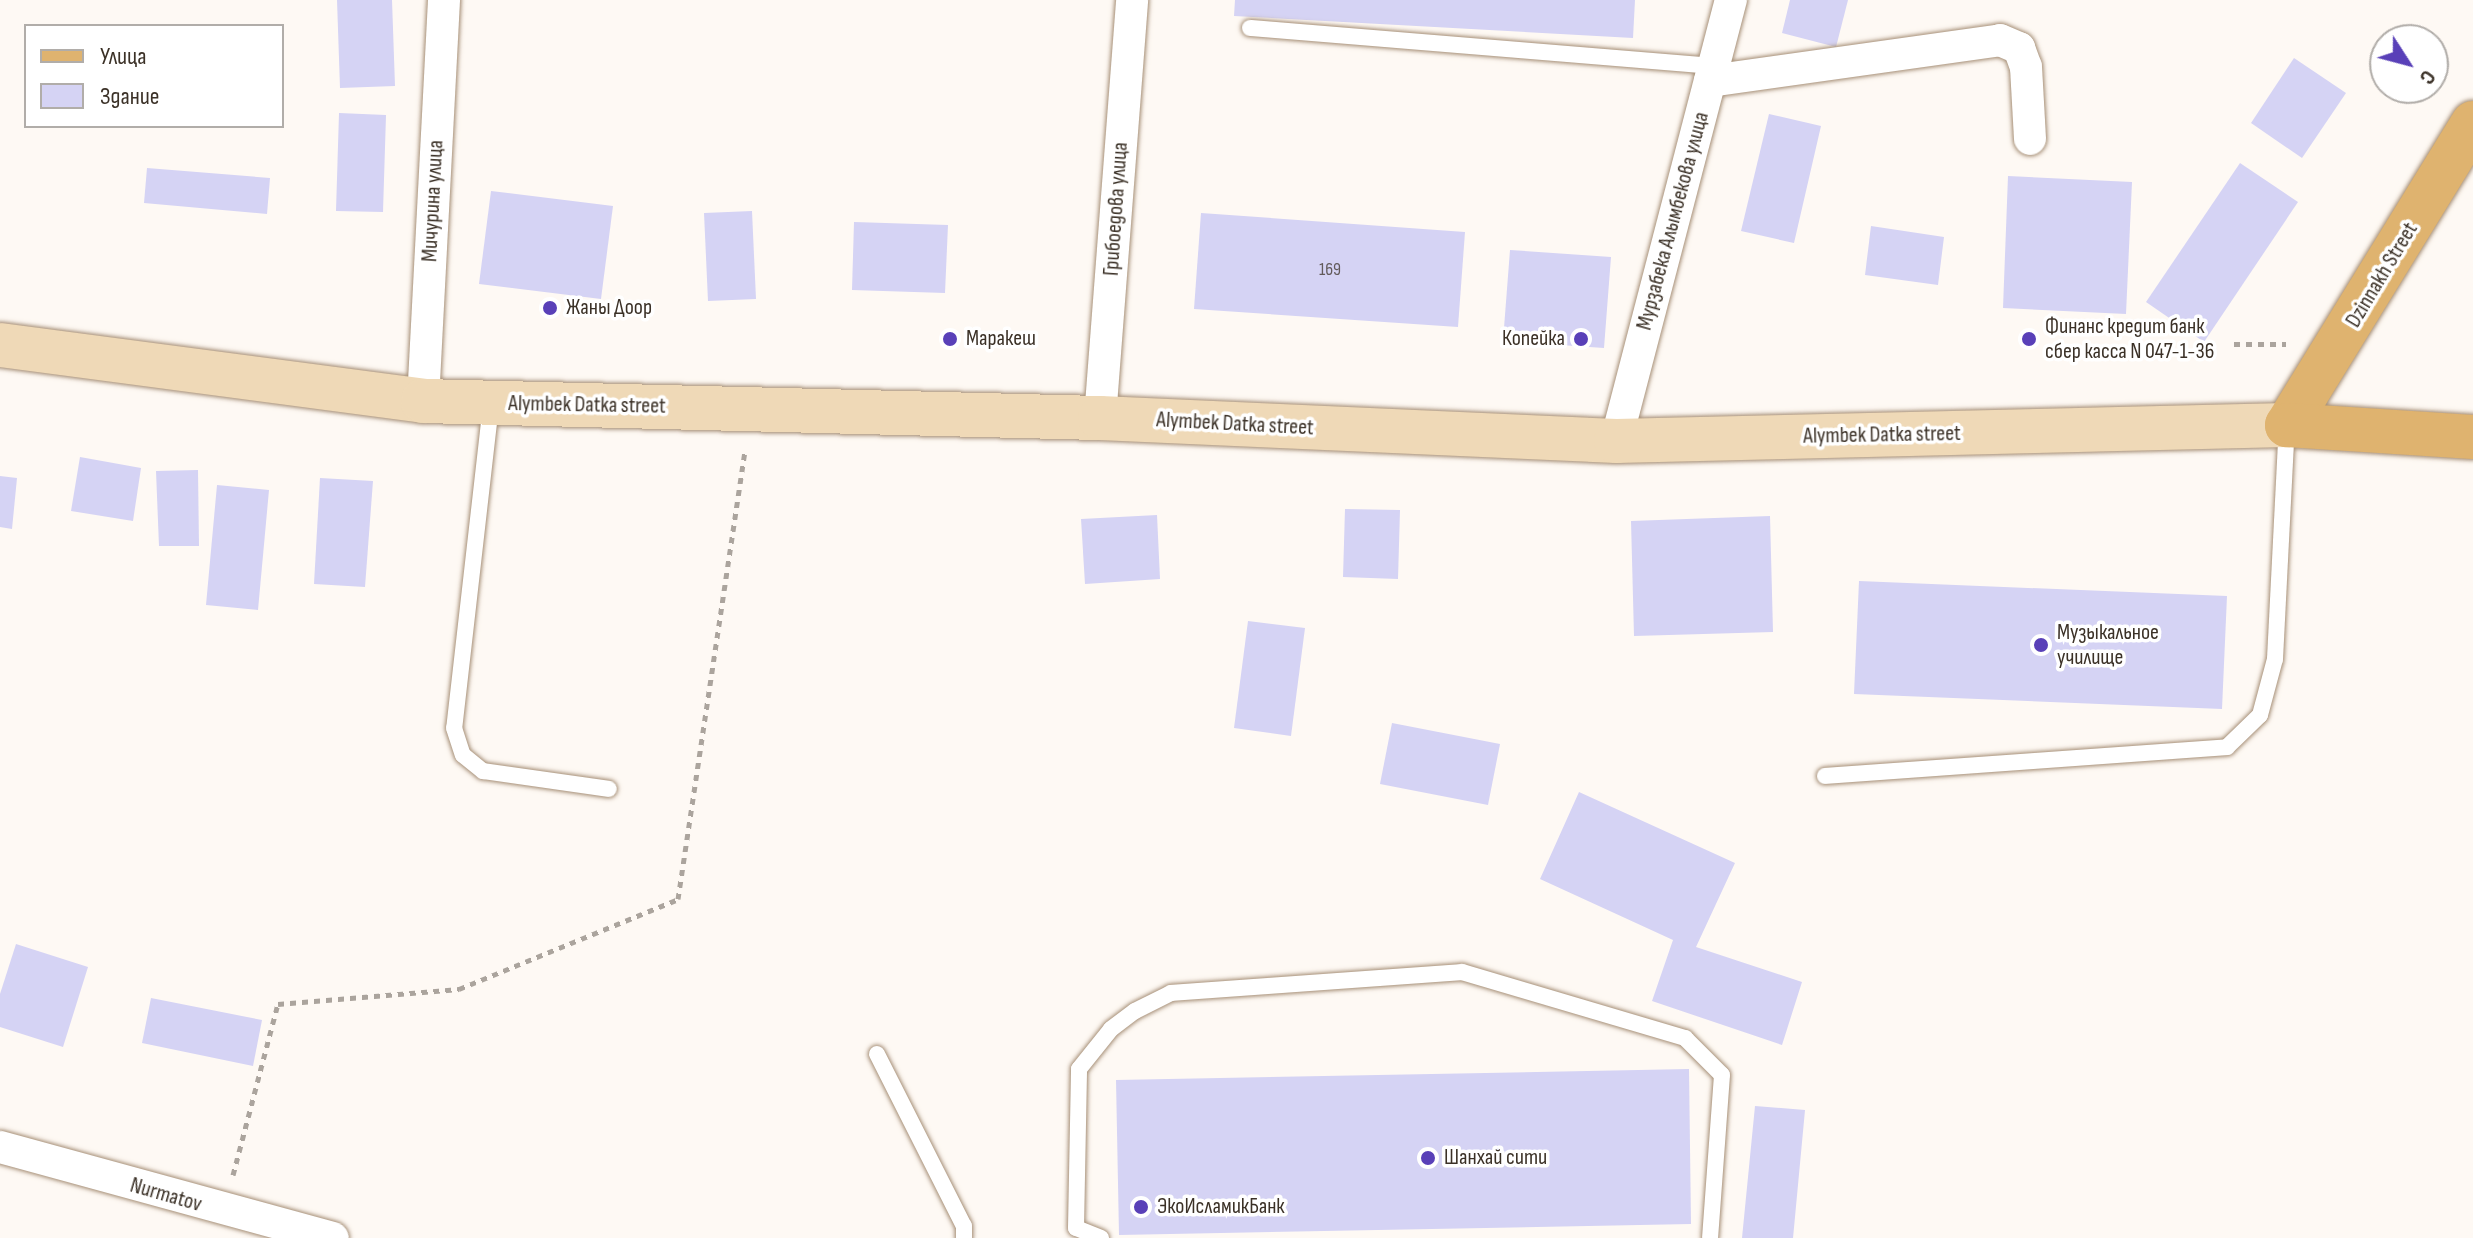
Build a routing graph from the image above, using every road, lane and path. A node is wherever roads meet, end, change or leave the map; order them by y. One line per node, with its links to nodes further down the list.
1 (444, 0): 9 (street, Мичурина улица)
2 (1132, 0): 12 (street, Грибоедова улица)
3 (1731, 0): 5 (street, Мурзабека Алымбекова улица)
4 (1250, 28): 5 (lane)
5 (1712, 74): 7 (street); 15 (street, Мурзабека Алымбекова улица)
6 (2473, 123): 13 (main road, Dzinnakh Street)
7 (2030, 139)
8 (0, 345): 9 (main road, Alymbek Datka street)
9 (423, 401): 10 (main road, Alymbek Datka street)
10 (491, 403): 11 (main road, Alymbek Datka street); 17 (lane)
11 (752, 409): 12 (main road, Alymbek Datka street); 20 (path)
12 (1100, 418): 15 (main road, Alymbek Datka street)
13 (2287, 425): 14 (main road, Alymbek Datka street); 15 (main road, Alymbek Datka street); 16 (lane)
14 (2473, 437)
15 (1616, 441)
16 (1825, 776)
17 (609, 789)
18 (877, 1054): 22 (lane)
19 (0, 1147): 20 (street, Nurmatov)
20 (224, 1211): 21 (street, Nurmatov)
21 (333, 1238)
22 (964, 1238)
23 (1101, 1238): 24 (lane)
24 (1710, 1238)

